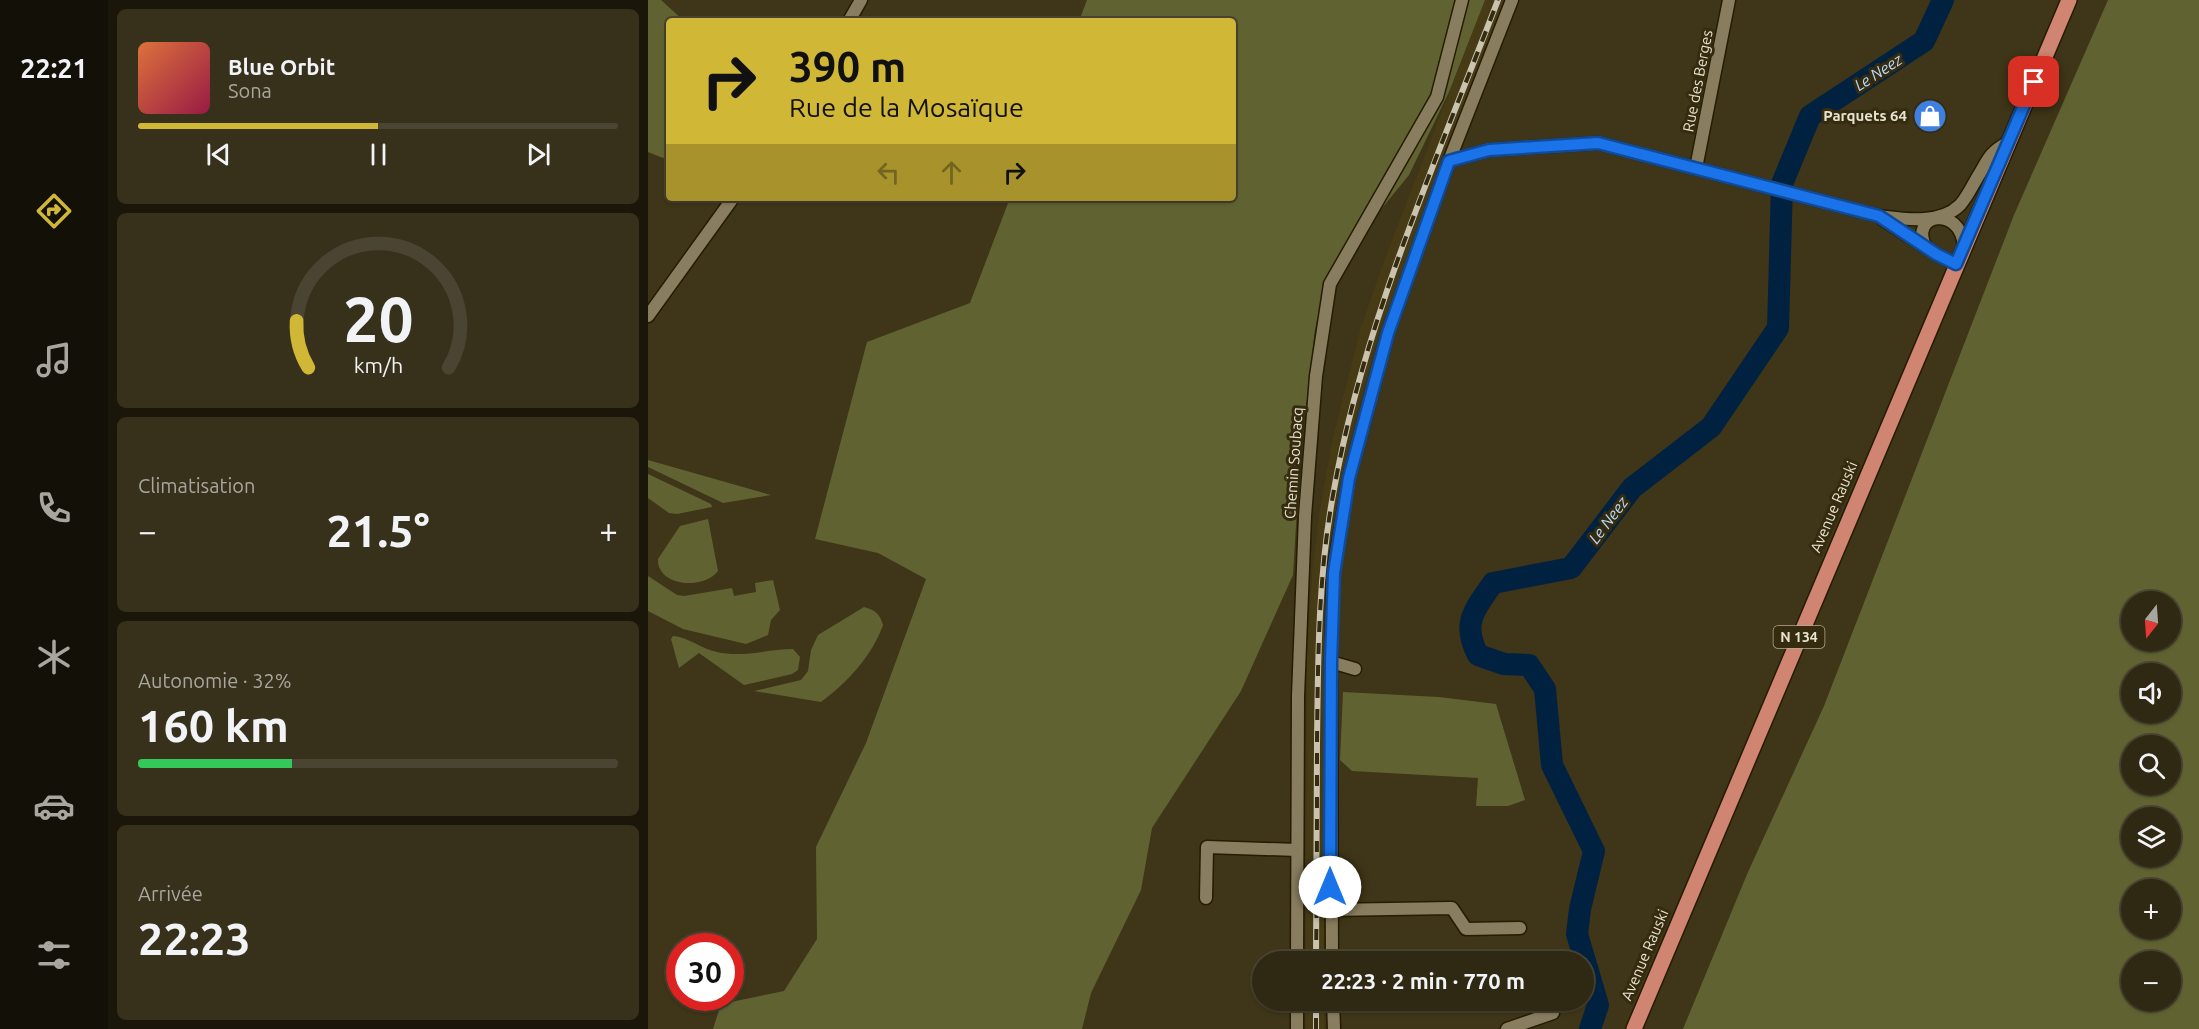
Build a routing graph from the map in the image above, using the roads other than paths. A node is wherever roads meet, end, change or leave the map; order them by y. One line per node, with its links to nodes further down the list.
1 (861, 0): 6 (street)
2 (1462, 0): 19 (street, Chemin Soubacq)
3 (1512, 0): 8 (street)
4 (1729, 0): 9 (street, Rue des Berges)
5 (2069, 0): 7 (main road, Avenue Rauski / N 134)
6 (851, 18)
7 (2007, 143): 12 (street); 13 (main road, Avenue Rauski / N 134)
8 (1449, 161): 9 (street); 17 (street)
9 (1696, 168): 11 (street)
10 (731, 201): 16 (street)
11 (1879, 216): 12 (street); 14 (street)
12 (1940, 217): 13 (street); 14 (street)
13 (1964, 246): 15 (main road, Avenue Rauski / N 134)
14 (1926, 247): 15 (street)
15 (1956, 264): 31 (main road, Avenue Rauski / N 134)
16 (648, 316)
17 (1331, 662): 18 (street); 21 (street)
18 (1354, 669)
19 (1297, 850): 20 (street); 23 (street, Chemin Soubacq)
20 (1206, 898)
21 (1330, 910): 22 (street); 24 (street)
22 (1520, 928)
23 (1297, 951)
24 (1332, 951)
25 (1297, 1011): 28 (street)
26 (1333, 1011): 29 (street)
27 (1553, 1013): 30 (street)
28 (1296, 1029)
29 (1334, 1029)
30 (1507, 1029)
31 (1634, 1029)

